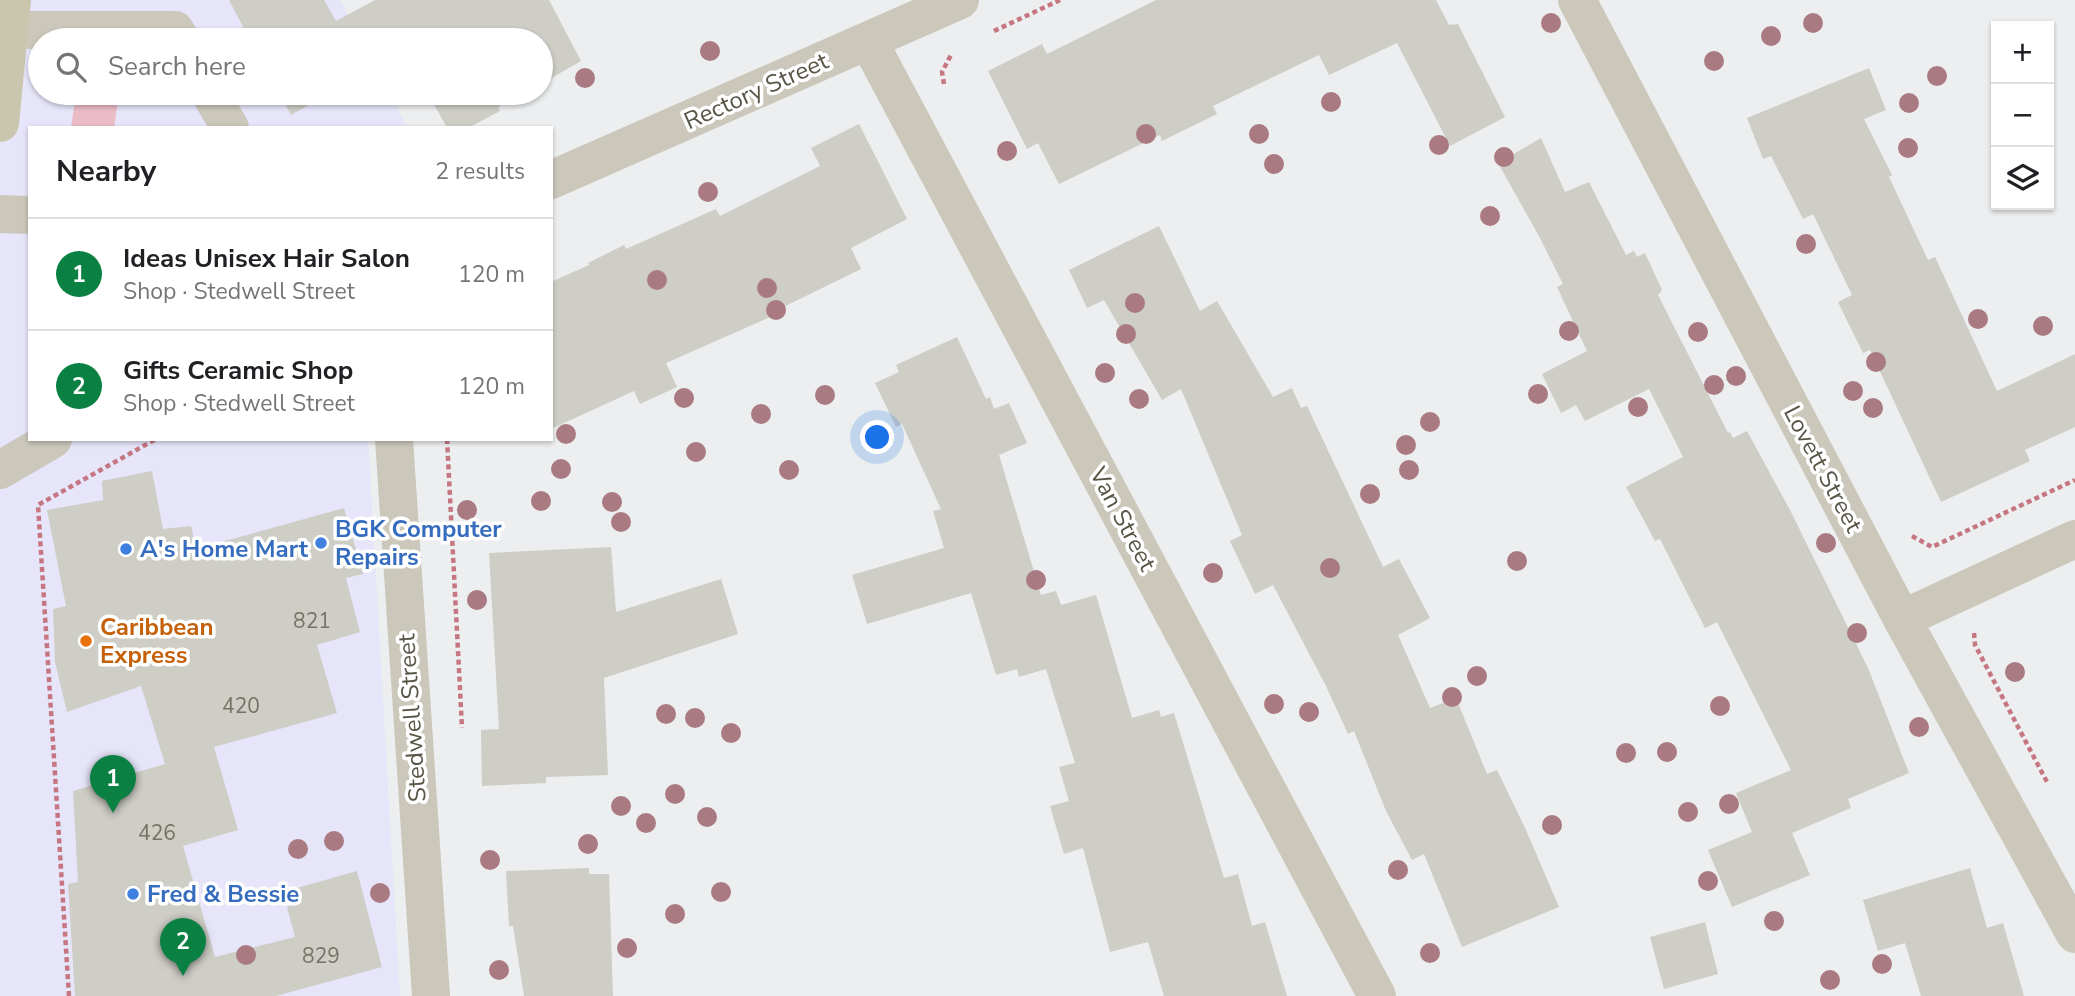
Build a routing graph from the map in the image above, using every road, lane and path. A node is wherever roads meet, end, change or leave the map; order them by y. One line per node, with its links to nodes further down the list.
1 (960, 0): 7 (street, Rectory Street)
2 (1060, 0): 6 (path)
3 (1577, 0): 24 (street, Lovett Street)
4 (11, 15): 5 (street); 11 (main road)
5 (153, 28)
6 (991, 33)
7 (869, 42): 13 (street, Rectory Street); 31 (street, Van Street)
8 (961, 48): 9 (path)
9 (945, 92)
10 (218, 105): 12 (street)
11 (0, 123)
12 (229, 126)
13 (553, 179)
14 (0, 214): 15 (street)
15 (28, 215)
16 (50, 441): 20 (street)
17 (152, 441): 29 (path)
18 (394, 441): 30 (street, Stedwell Street)
19 (447, 441): 26 (path)
20 (0, 470)
21 (2075, 480): 22 (path)
22 (1907, 527)
23 (2075, 539): 24 (street)
24 (1902, 619): 28 (street, Lovett Street)
25 (1974, 627): 27 (path)
26 (462, 732)
27 (2050, 788)
28 (2075, 934)
29 (69, 996)
30 (431, 996)
31 (1377, 996)

